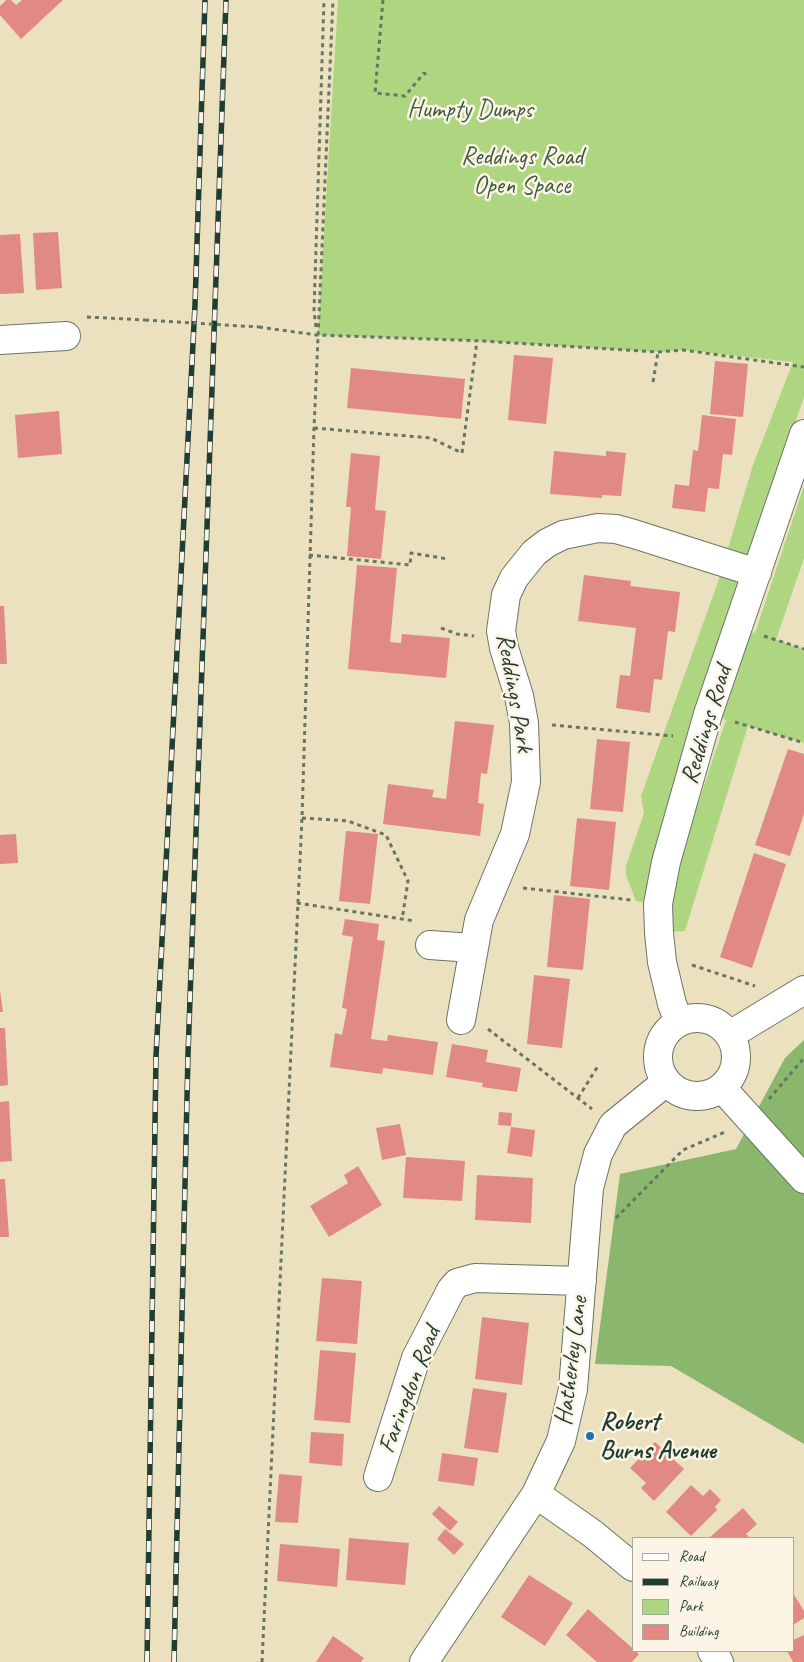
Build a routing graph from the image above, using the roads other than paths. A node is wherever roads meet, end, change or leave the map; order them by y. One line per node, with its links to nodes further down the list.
1 (66, 336): 2 (street)
2 (0, 340)
3 (804, 434): 4 (street, Reddings Road)
4 (757, 574): 6 (street, Reddings Park); 9 (street, Reddings Road)
5 (430, 945): 6 (street)
6 (472, 948): 8 (street, Reddings Park)
7 (804, 990): 10 (street)
8 (461, 1020)
9 (679, 1022): 10 (street); 11 (street)
10 (730, 1035): 12 (street)
11 (666, 1082): 12 (street); 14 (street, Hatherley Lane)
12 (722, 1088): 13 (street)
13 (804, 1179)
14 (582, 1281): 15 (street, Faringdon Road); 16 (street, Hatherley Lane)
15 (378, 1477)
16 (536, 1494): 17 (street); 18 (street, Hatherley Lane)
17 (632, 1566)
18 (424, 1662)

